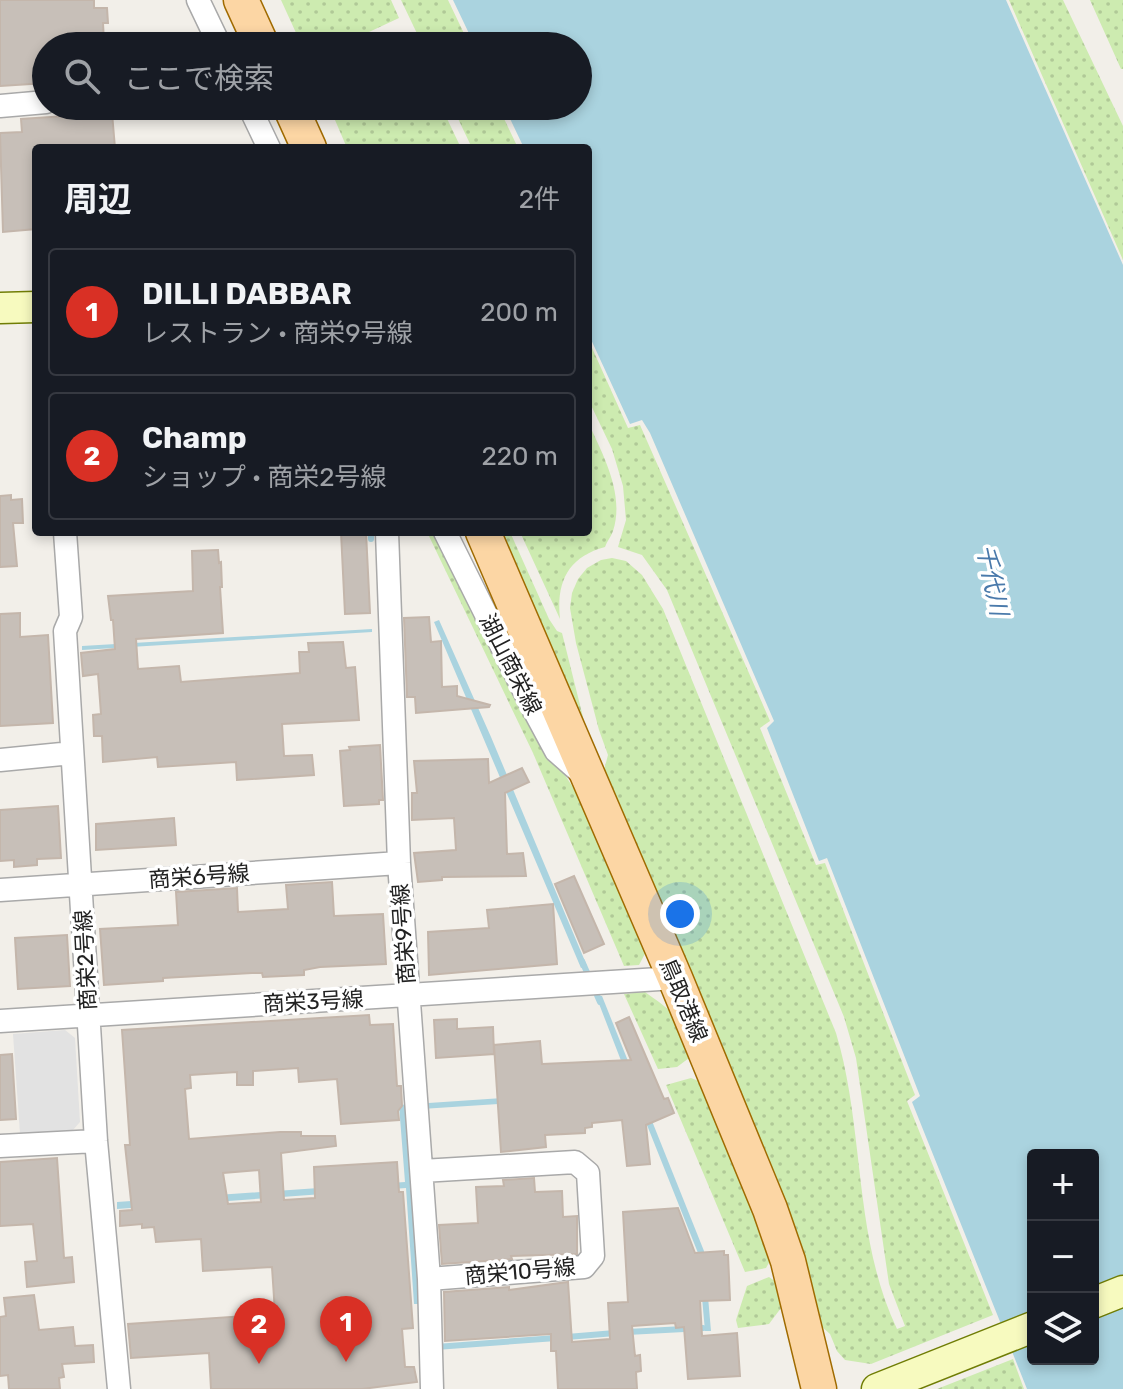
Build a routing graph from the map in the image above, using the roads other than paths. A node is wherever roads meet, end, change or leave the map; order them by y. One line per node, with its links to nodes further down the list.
1 (198, 0): 3 (street)
2 (241, 0): 4 (main road)
3 (213, 32)
4 (256, 32)
5 (32, 103): 6 (street)
6 (0, 106)
7 (256, 120): 9 (street)
8 (296, 120): 10 (main road)
9 (267, 144)
10 (307, 144)
11 (32, 307): 12 (main road)
12 (0, 308)
13 (65, 536): 17 (street, 商栄2号線)
14 (387, 536): 20 (street, 商栄9号線)
15 (447, 536): 19 (street, 湖山商栄線)
16 (485, 536): 19 (main road, 鳥取港線)
17 (72, 753): 18 (street); 21 (street, 商栄2号線)
18 (0, 760)
19 (593, 784): 23 (main road, 鳥取港線)
20 (399, 863): 21 (street, 商栄6号線); 24 (street, 商栄9号線)
21 (82, 884): 22 (street, 商栄6号線); 25 (street, 商栄2号線)
22 (0, 890)
23 (675, 978): 24 (street, 商栄3号線); 37 (main road, 鳥取港線)
24 (407, 995): 25 (street, 商栄3号線); 29 (street, 商栄9号線)
25 (88, 1014): 26 (street, 商栄3号線); 27 (street, 商栄2号線)
26 (0, 1021)
27 (96, 1141): 28 (street); 35 (street, 商栄2号線)
28 (0, 1146)
29 (422, 1171): 30 (street, 商栄9号線); 30 (street, 商栄10号線)
30 (429, 1279): 36 (street, 商栄9号線)
31 (1123, 1291): 32 (main road)
32 (1099, 1301)
33 (1027, 1329): 34 (main road)
34 (884, 1387)
35 (119, 1389)
36 (432, 1389)
37 (819, 1389)

